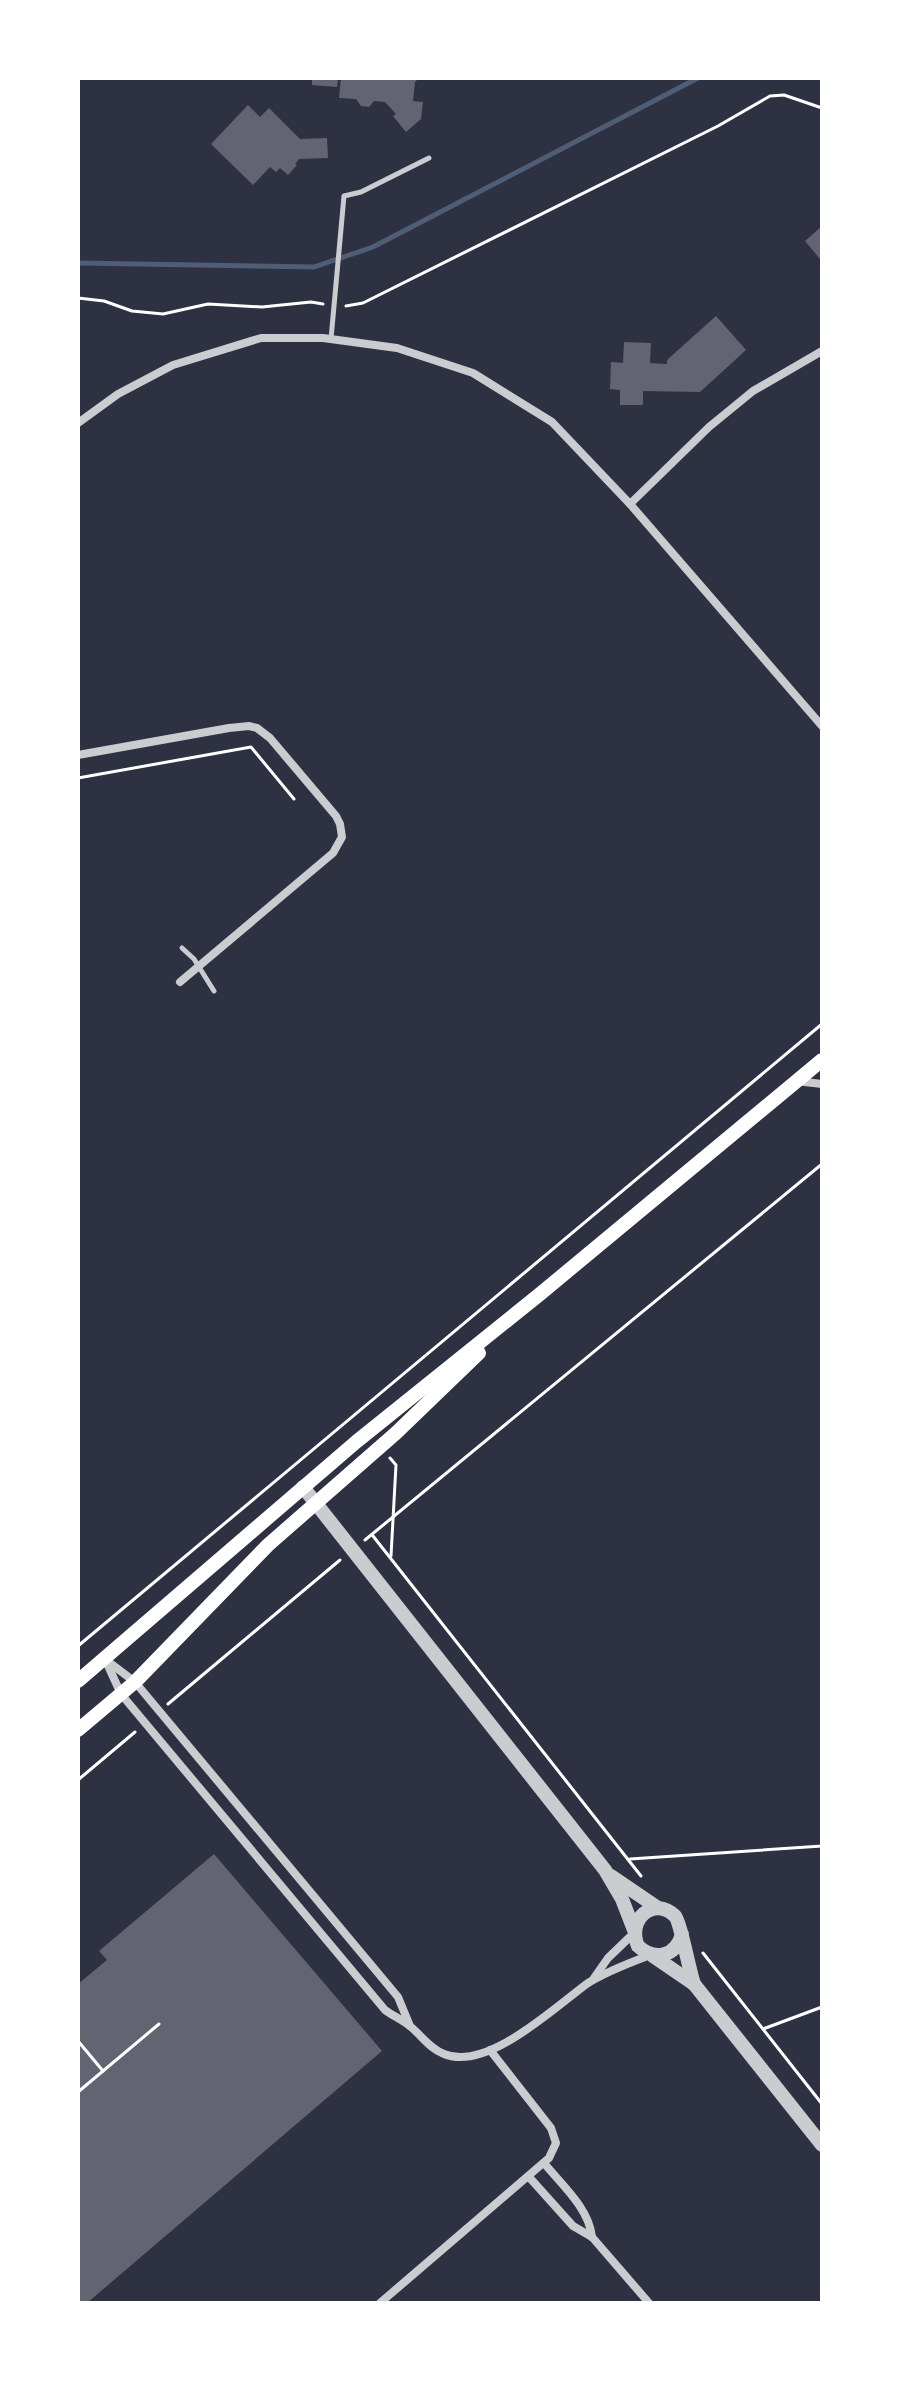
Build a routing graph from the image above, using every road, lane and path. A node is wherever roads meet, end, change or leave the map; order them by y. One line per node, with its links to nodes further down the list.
1 (822, 108): 4 (path)
2 (429, 158): 4 (lane)
3 (78, 298): 4 (path)
4 (333, 306): 5 (lane)
5 (331, 339): 7 (street); 8 (street)
6 (822, 351): 8 (street)
7 (78, 423)
8 (630, 504): 9 (street)
9 (822, 726)
10 (78, 755): 14 (street)
11 (78, 778): 12 (path)
12 (294, 799)
13 (182, 948): 14 (lane)
14 (200, 967): 15 (street); 16 (lane)
15 (180, 982)
16 (214, 991)
17 (822, 1024): 23 (path)
18 (822, 1060): 19 (main road)
19 (796, 1081): 20 (street); 22 (main road)
20 (822, 1084)
21 (822, 1164): 28 (path)
22 (540, 1294): 24 (main road); 25 (main road)
23 (342, 1424): 24 (path); 32 (path)
24 (356, 1442): 26 (main road)
25 (381, 1446): 27 (main road); 28 (path)
26 (303, 1487): 27 (street); 33 (main road)
27 (316, 1503): 30 (street); 35 (main road)
28 (393, 1519): 29 (path); 31 (path)
29 (372, 1535): 30 (path); 31 (path)
30 (353, 1549): 37 (path); 43 (street)
31 (390, 1559): 42 (path)
32 (78, 1646)
33 (105, 1659): 34 (main road); 35 (street); 36 (street)
34 (78, 1681)
35 (135, 1682): 36 (main road); 37 (street)
36 (121, 1694): 38 (street); 39 (main road)
37 (159, 1712): 54 (street)
38 (146, 1723): 40 (path); 54 (street)
39 (78, 1730)
40 (78, 1780)
41 (822, 1846): 42 (path)
42 (628, 1859): 44 (path)
43 (605, 1870): 45 (street); 46 (street)
44 (648, 1884)
45 (658, 1908): 46 (street); 47 (street)
46 (634, 1932): 49 (street); 50 (street)
47 (682, 1934): 49 (street); 51 (street)
48 (700, 1942): 55 (path)
49 (652, 1955): 50 (street); 51 (street)
50 (591, 1982): 57 (street)
51 (694, 1984): 61 (street)
52 (822, 2007): 55 (path)
53 (159, 2024): 58 (path)
54 (411, 2027): 57 (street)
55 (763, 2029): 60 (path)
56 (78, 2041): 58 (path)
57 (490, 2050): 62 (street)
58 (103, 2071): 59 (path)
59 (78, 2092)
60 (822, 2104)
61 (822, 2145)
62 (544, 2163): 63 (street); 64 (street)
63 (529, 2177): 64 (street); 65 (street)
64 (592, 2237): 66 (street)
65 (380, 2303)
66 (649, 2303)

